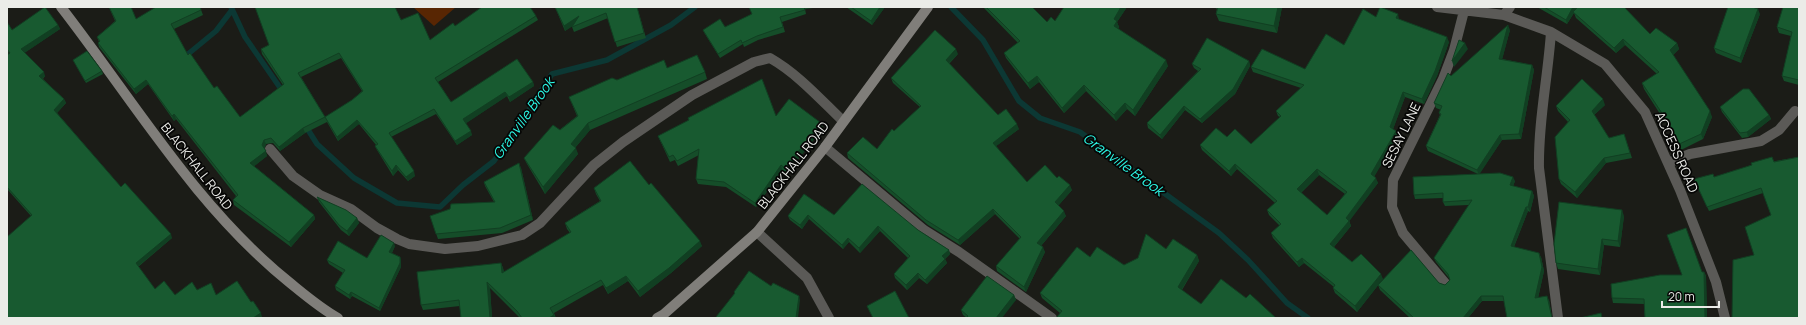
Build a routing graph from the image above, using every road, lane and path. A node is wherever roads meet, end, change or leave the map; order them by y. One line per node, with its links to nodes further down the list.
1 (61, 7): 14 (main road, BLACKHALL ROAD)
2 (1437, 7): 4 (street, ACCESS ROAD)
3 (926, 10): 8 (main road, BLACKHALL ROAD)
4 (1464, 11): 5 (street, ACCESS ROAD); 13 (street, SESAY LANE)
5 (1507, 11): 6 (street, ACCESS ROAD)
6 (1551, 32): 11 (street, ACCESS ROAD); 18 (street)
7 (1795, 111): 11 (street)
8 (844, 121): 9 (main road, BLACKHALL ROAD); 10 (street)
9 (825, 147): 12 (main road, BLACKHALL ROAD); 17 (street)
10 (270, 149)
11 (1668, 163): 19 (street, ACCESS ROAD)
12 (757, 232): 15 (main road, BLACKHALL ROAD); 16 (street)
13 (1445, 283)
14 (338, 318)
15 (657, 318)
16 (829, 318)
17 (1052, 318)
18 (1558, 318)
19 (1725, 318)

